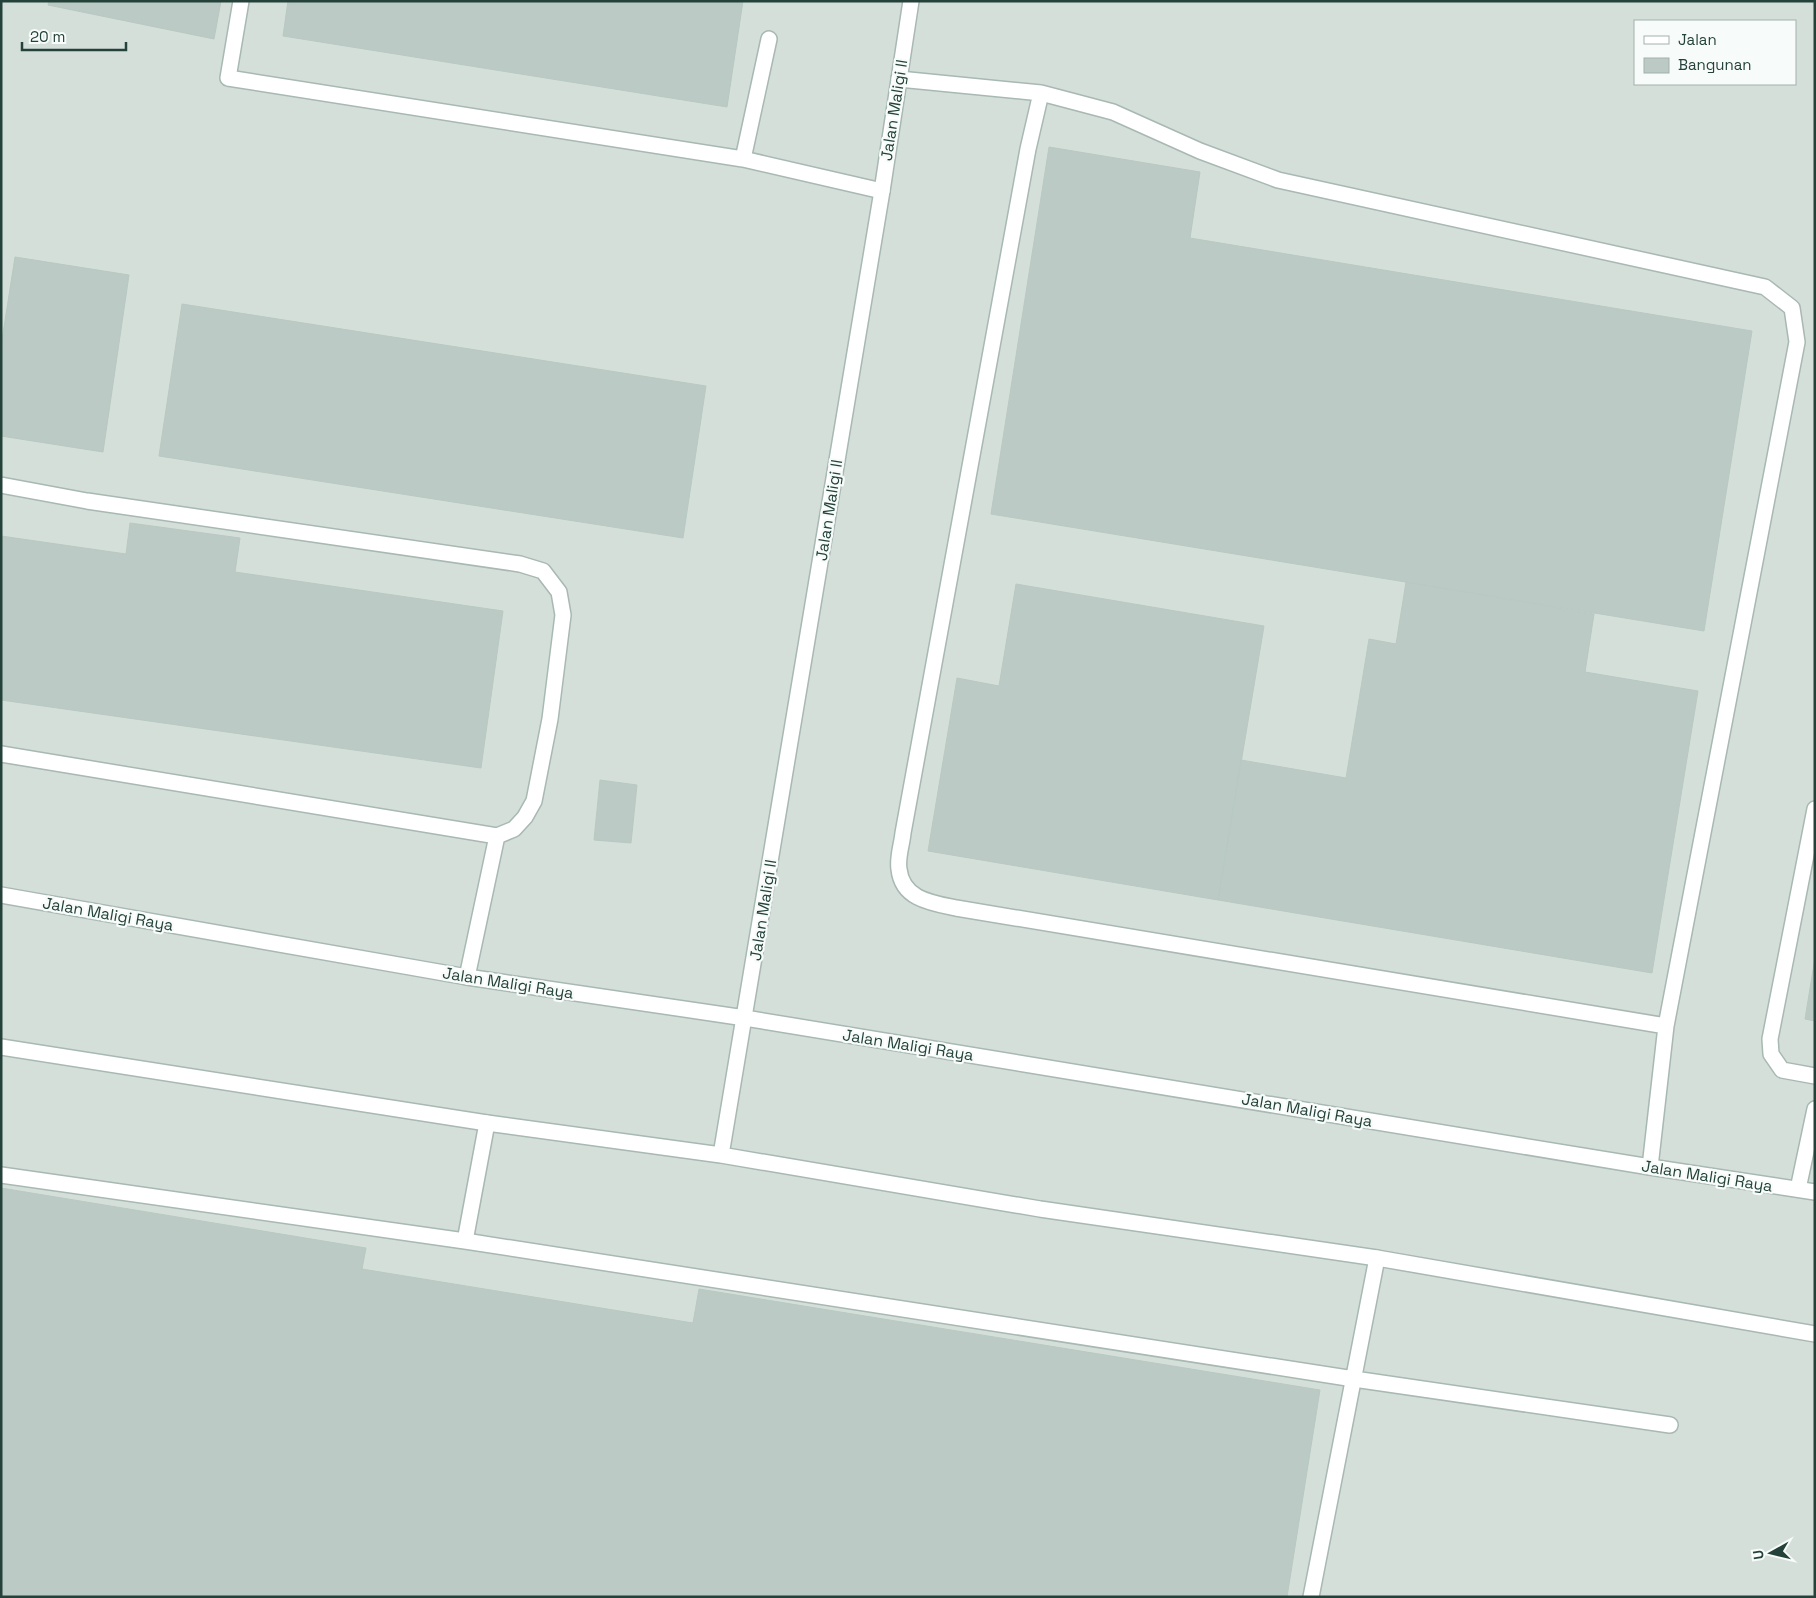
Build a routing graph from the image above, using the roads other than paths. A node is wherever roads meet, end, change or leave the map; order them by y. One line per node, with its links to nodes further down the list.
1 (241, 1): 6 (street)
2 (911, 1): 4 (street, Jalan Maligi II)
3 (769, 39): 6 (street)
4 (899, 79): 5 (street); 7 (street, Jalan Maligi II)
5 (1041, 92): 15 (street); 15 (street)
6 (742, 159): 7 (street)
7 (882, 191): 14 (street, Jalan Maligi II)
8 (1, 485): 11 (street)
9 (1, 754): 11 (street)
10 (1815, 809): 17 (street)
11 (497, 836): 13 (street)
12 (1, 895): 13 (street, Jalan Maligi Raya)
13 (468, 978): 14 (street, Jalan Maligi Raya)
14 (745, 1018): 20 (street, Jalan Maligi II); 21 (street, Jalan Maligi Raya)
15 (1666, 1026): 21 (street)
16 (1, 1047): 19 (street)
17 (1815, 1076)
18 (1815, 1109): 23 (street)
19 (487, 1123): 20 (street); 25 (street)
20 (721, 1156): 26 (street)
21 (1650, 1167): 23 (street, Jalan Maligi Raya)
22 (1, 1175): 25 (street)
23 (1798, 1189): 24 (street, Jalan Maligi Raya)
24 (1815, 1192)
25 (465, 1241): 28 (street)
26 (1377, 1258): 27 (street); 28 (street)
27 (1815, 1334)
28 (1354, 1379): 29 (street); 30 (street)
29 (1670, 1425)
30 (1311, 1597)

